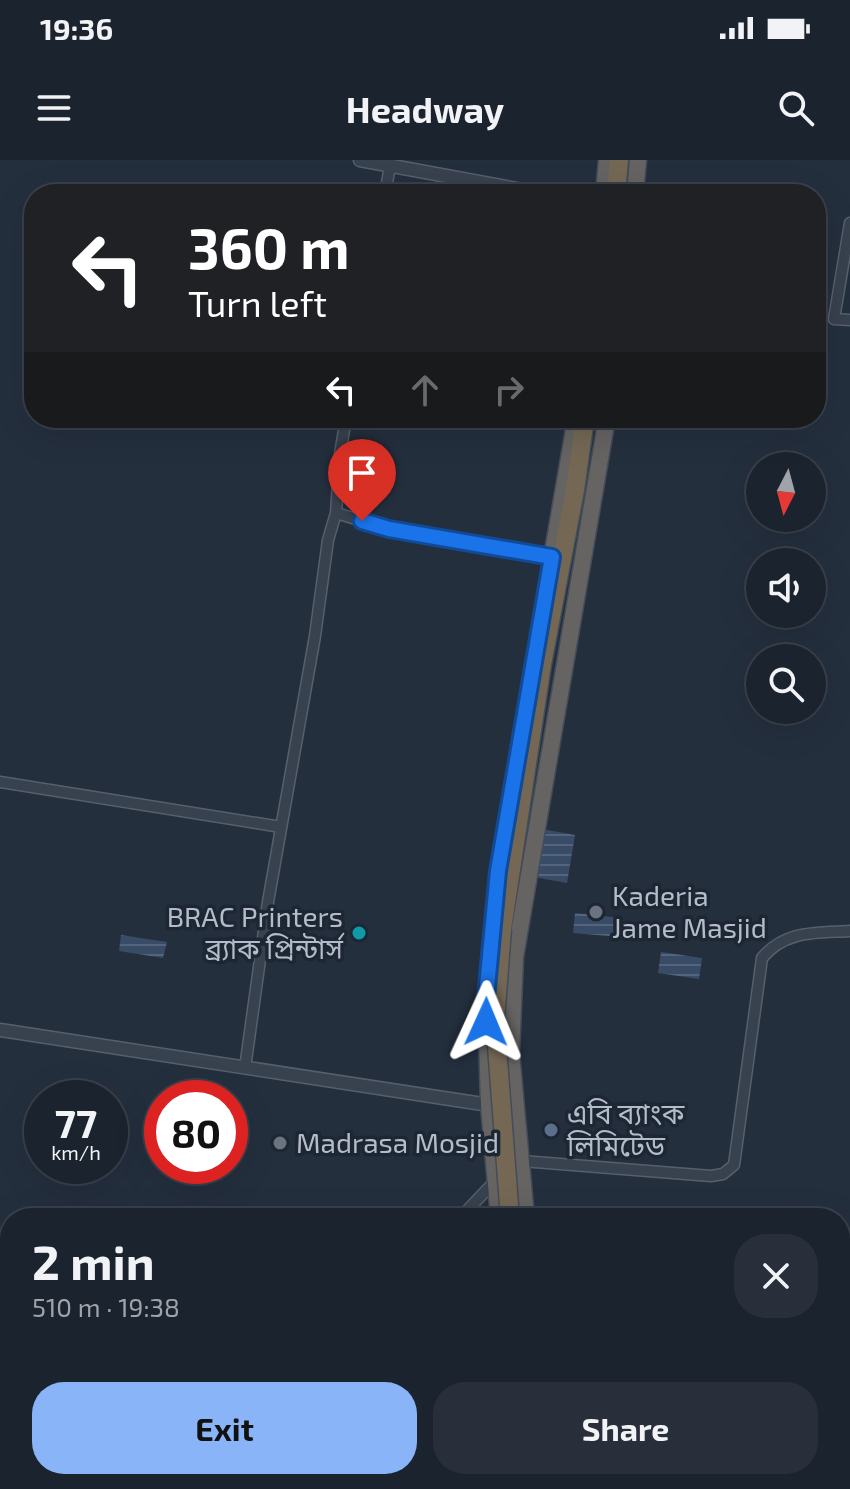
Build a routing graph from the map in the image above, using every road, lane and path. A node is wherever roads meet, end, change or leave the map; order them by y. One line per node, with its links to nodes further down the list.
1 (360, 160): 5 (street)
2 (607, 160): 8 (highway)
3 (619, 160): 9 (highway)
4 (638, 160): 10 (highway)
5 (390, 166): 6 (street); 7 (street)
6 (387, 184)
7 (489, 184)
8 (605, 184)
9 (617, 184)
10 (636, 184)
11 (850, 223): 12 (street)
12 (850, 320)
13 (344, 428): 17 (street)
14 (574, 428): 18 (highway)
15 (584, 428): 29 (highway, bridge)
16 (605, 428): 25 (highway)
17 (336, 513): 18 (street); 20 (street)
18 (552, 557): 24 (highway)
19 (0, 782): 20 (street)
20 (281, 827): 23 (street)
21 (850, 931): 25 (street)
22 (0, 1030): 23 (street)
23 (245, 1068): 24 (street)
24 (489, 1105): 26 (highway)
25 (522, 1161): 30 (highway)
26 (496, 1180): 27 (street); 28 (highway)
27 (469, 1208)
28 (498, 1208)
29 (509, 1208)
30 (525, 1208)

